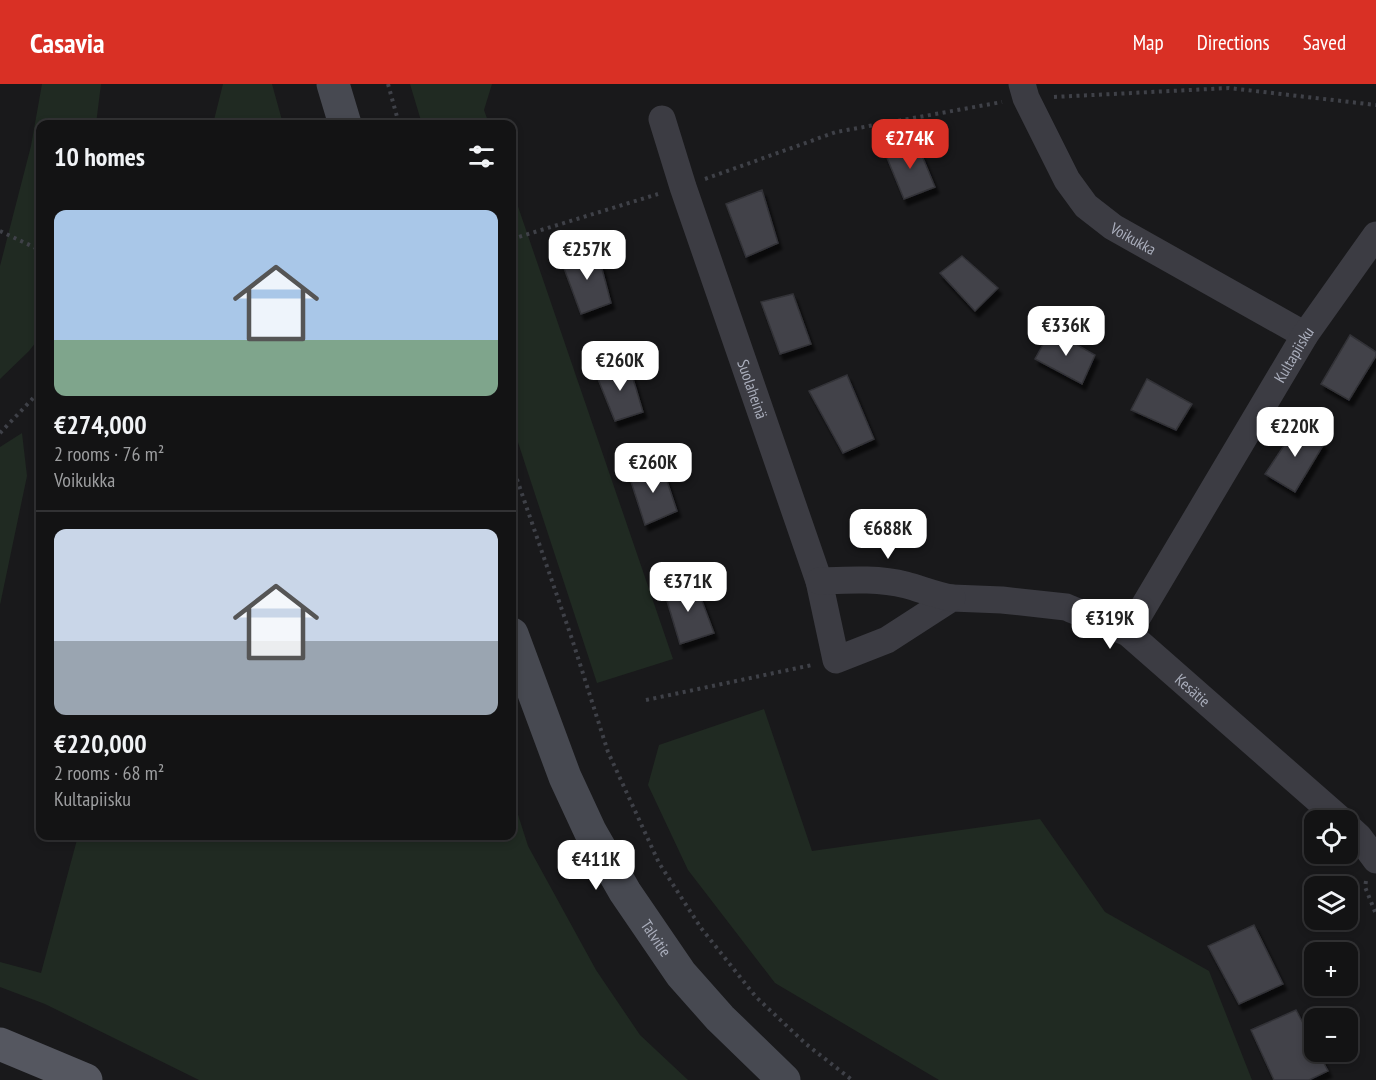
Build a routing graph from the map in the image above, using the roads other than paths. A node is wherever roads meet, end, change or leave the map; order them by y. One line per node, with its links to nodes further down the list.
1 (333, 84): 3 (street)
2 (1022, 84): 6 (street, Voikukka)
3 (344, 120)
4 (662, 120): 7 (street, Suolaheinä)
5 (1376, 235): 6 (street, Kultapiisku)
6 (1305, 335): 9 (street, Kultapiisku)
7 (819, 582): 8 (street, Kesätie); 8 (street, Suolaheinä)
8 (951, 598): 9 (street, Kesätie)
9 (1128, 633): 11 (street, Kesätie)
10 (516, 645): 16 (street, Talvitie)
11 (1330, 810)
12 (1358, 836): 13 (street)
13 (1371, 868)
14 (0, 1044): 15 (main road)
15 (86, 1080)
16 (784, 1080)

